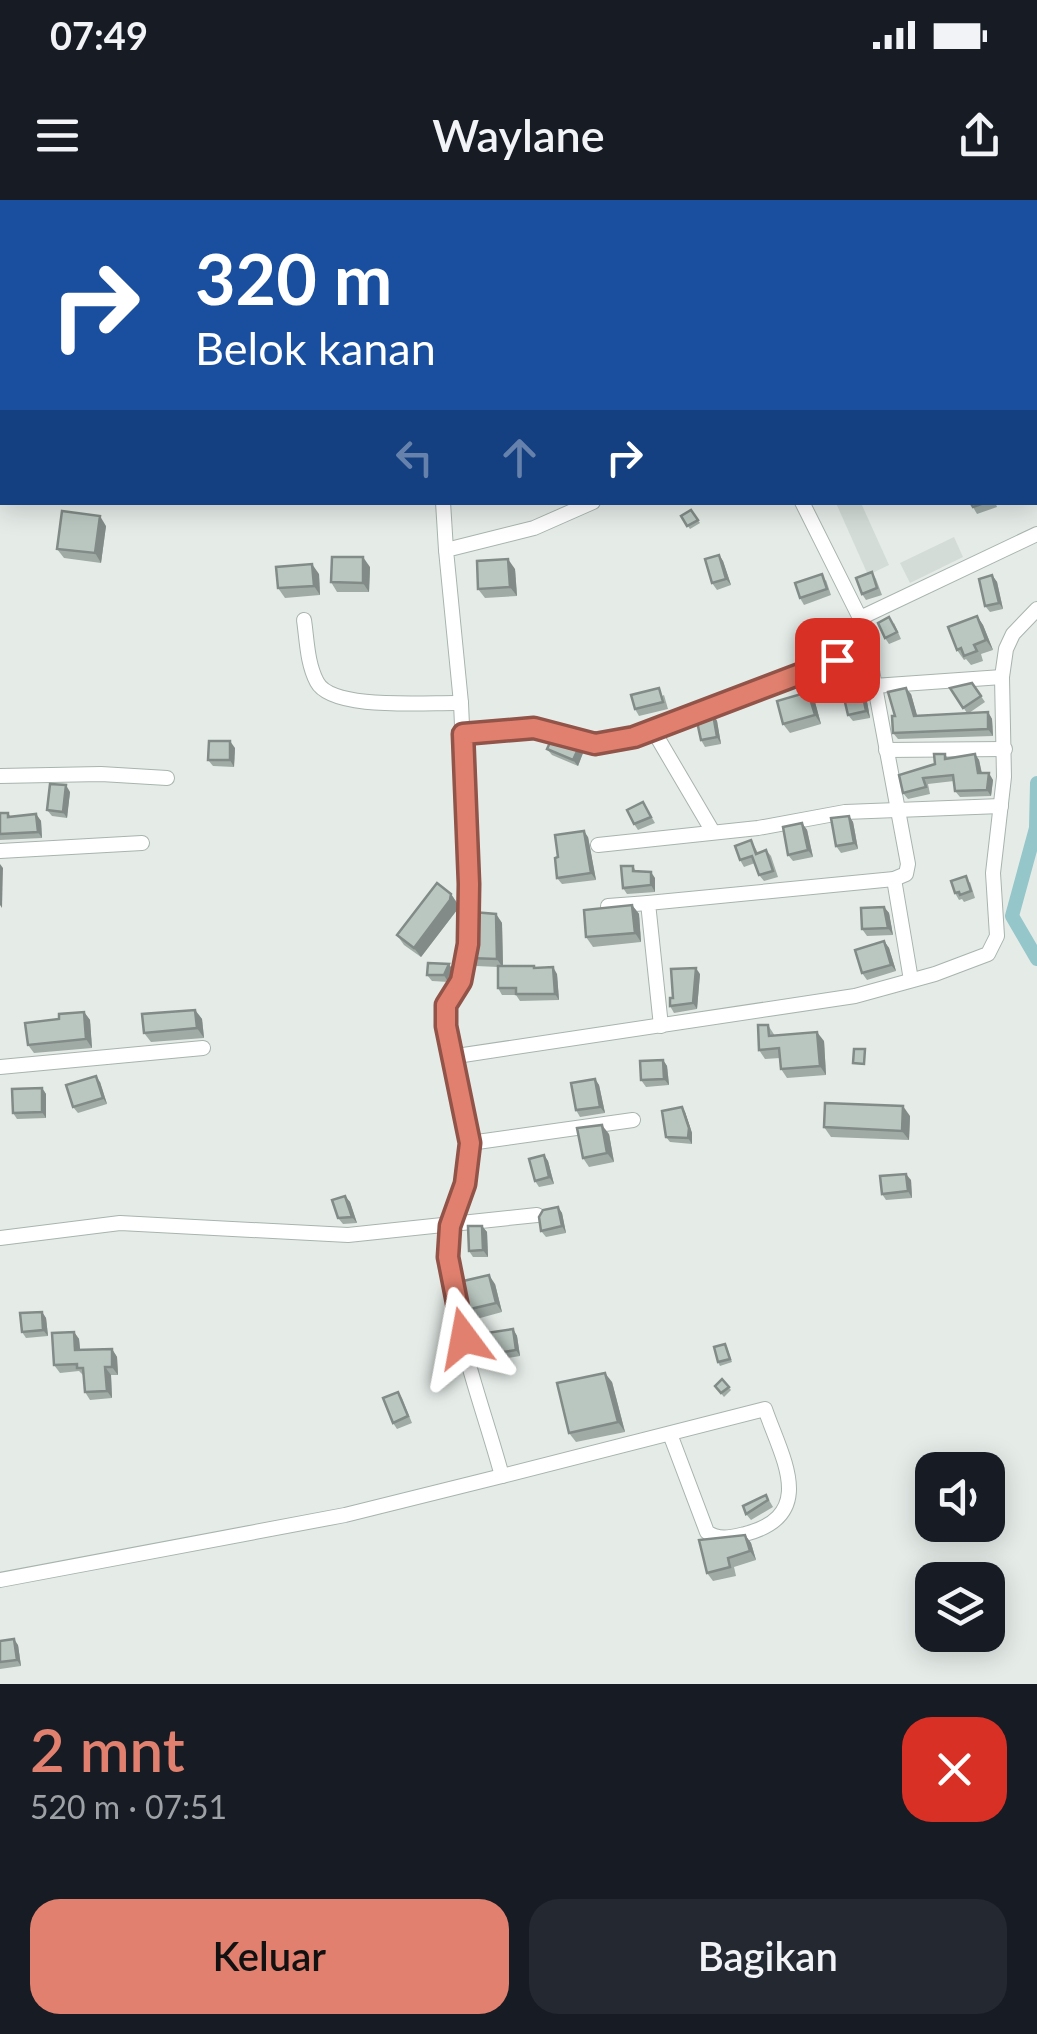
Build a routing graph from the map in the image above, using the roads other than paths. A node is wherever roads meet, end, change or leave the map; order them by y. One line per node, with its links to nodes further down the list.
1 (443, 505): 5 (street)
2 (586, 505): 5 (street)
3 (804, 505): 7 (street)
4 (1037, 534): 7 (street)
5 (446, 550): 12 (street)
6 (1037, 608): 10 (street)
7 (860, 618): 9 (street)
8 (304, 620): 12 (street)
9 (868, 648): 11 (street); 13 (street)
10 (1002, 677): 11 (street); 15 (street)
11 (874, 686): 16 (street)
12 (462, 703): 14 (street)
13 (653, 730): 14 (street); 21 (street)
14 (463, 734): 31 (street)
15 (1004, 749): 16 (street); 19 (street)
16 (886, 750): 20 (street)
17 (0, 776): 18 (street)
18 (167, 778)
19 (1002, 806): 20 (street); 28 (street)
20 (898, 812): 21 (street); 25 (street)
21 (713, 832): 23 (street)
22 (142, 843): 24 (street)
23 (598, 845)
24 (0, 851)
25 (894, 878): 26 (street); 28 (street)
26 (648, 903): 27 (street); 29 (street)
27 (608, 906)
28 (911, 980): 29 (street)
29 (660, 1026): 31 (street)
30 (202, 1048): 32 (street)
31 (450, 1057): 34 (street)
32 (0, 1067)
33 (633, 1120): 34 (street)
34 (470, 1143): 36 (street)
35 (537, 1216): 36 (street)
36 (450, 1226): 37 (street); 39 (street)
37 (0, 1238)
38 (670, 1434): 38 (street); 39 (street)
39 (502, 1476): 40 (street)
40 (0, 1580)

